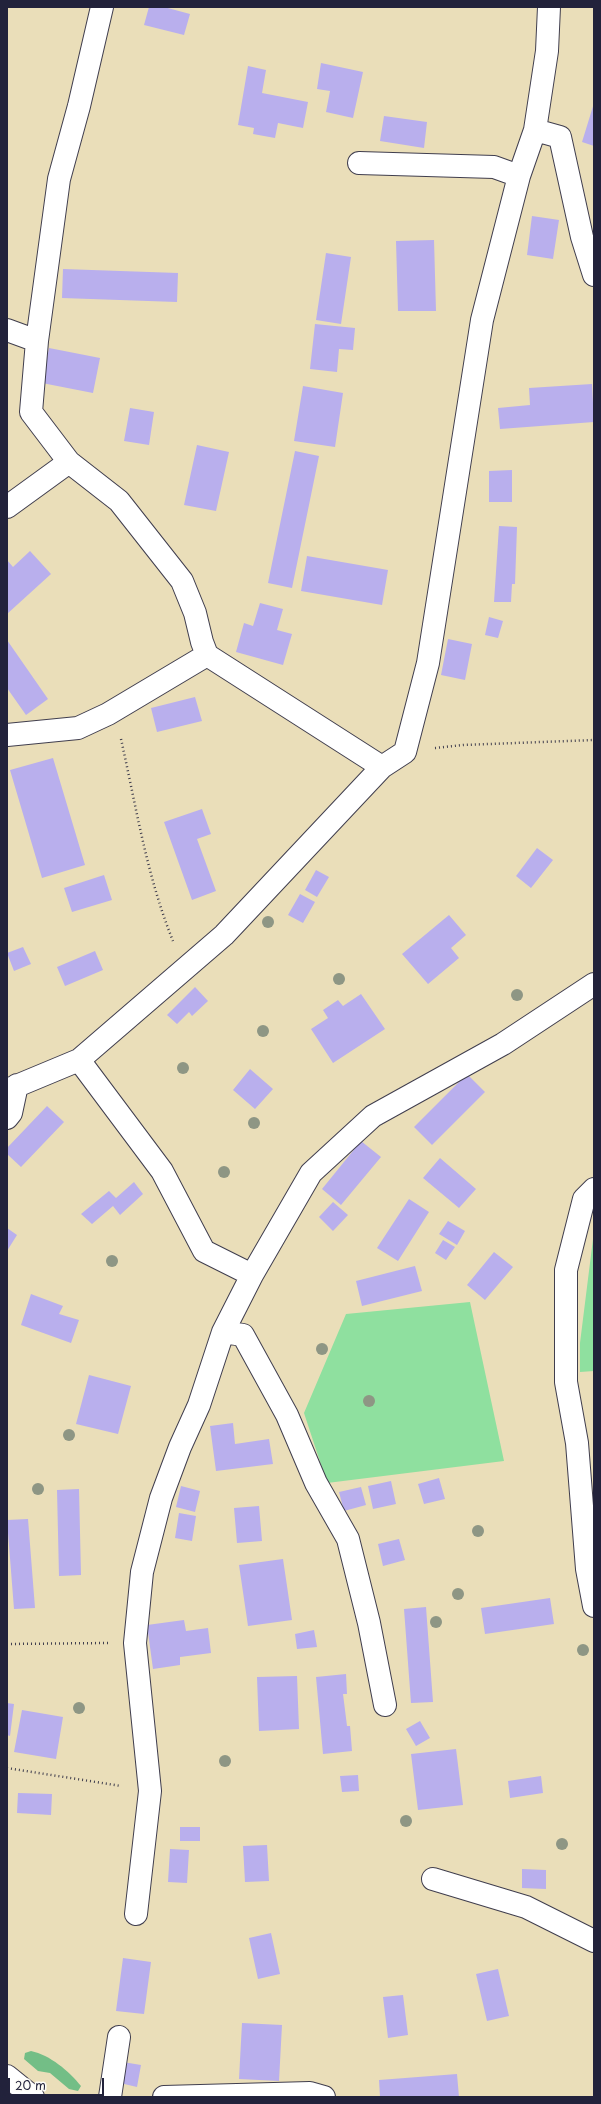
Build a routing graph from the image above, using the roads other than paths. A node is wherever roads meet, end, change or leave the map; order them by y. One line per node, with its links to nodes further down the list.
1 (549, 7): 3 (street)
2 (107, 8): 8 (street)
3 (535, 130): 5 (street); 6 (street)
4 (359, 162): 5 (street)
5 (519, 176): 13 (street)
6 (594, 275)
7 (7, 330): 8 (street)
8 (37, 341): 9 (street)
9 (69, 462): 10 (street); 11 (street)
10 (7, 507)
11 (207, 655): 12 (street); 13 (street)
12 (7, 735)
13 (382, 767): 15 (street)
14 (594, 984): 19 (street)
15 (78, 1060): 16 (street); 19 (street)
16 (12, 1088): 17 (street)
17 (7, 1118)
18 (594, 1189): 21 (street)
19 (252, 1275): 20 (street)
20 (223, 1332): 22 (street); 24 (street)
21 (594, 1606)
22 (385, 1705)
23 (433, 1879): 25 (street)
24 (136, 1914)
25 (594, 1941)
26 (119, 2037): 29 (street)
27 (7, 2076): 28 (street)
28 (33, 2097)
29 (110, 2097)
30 (164, 2097): 31 (street)
31 (324, 2097)

